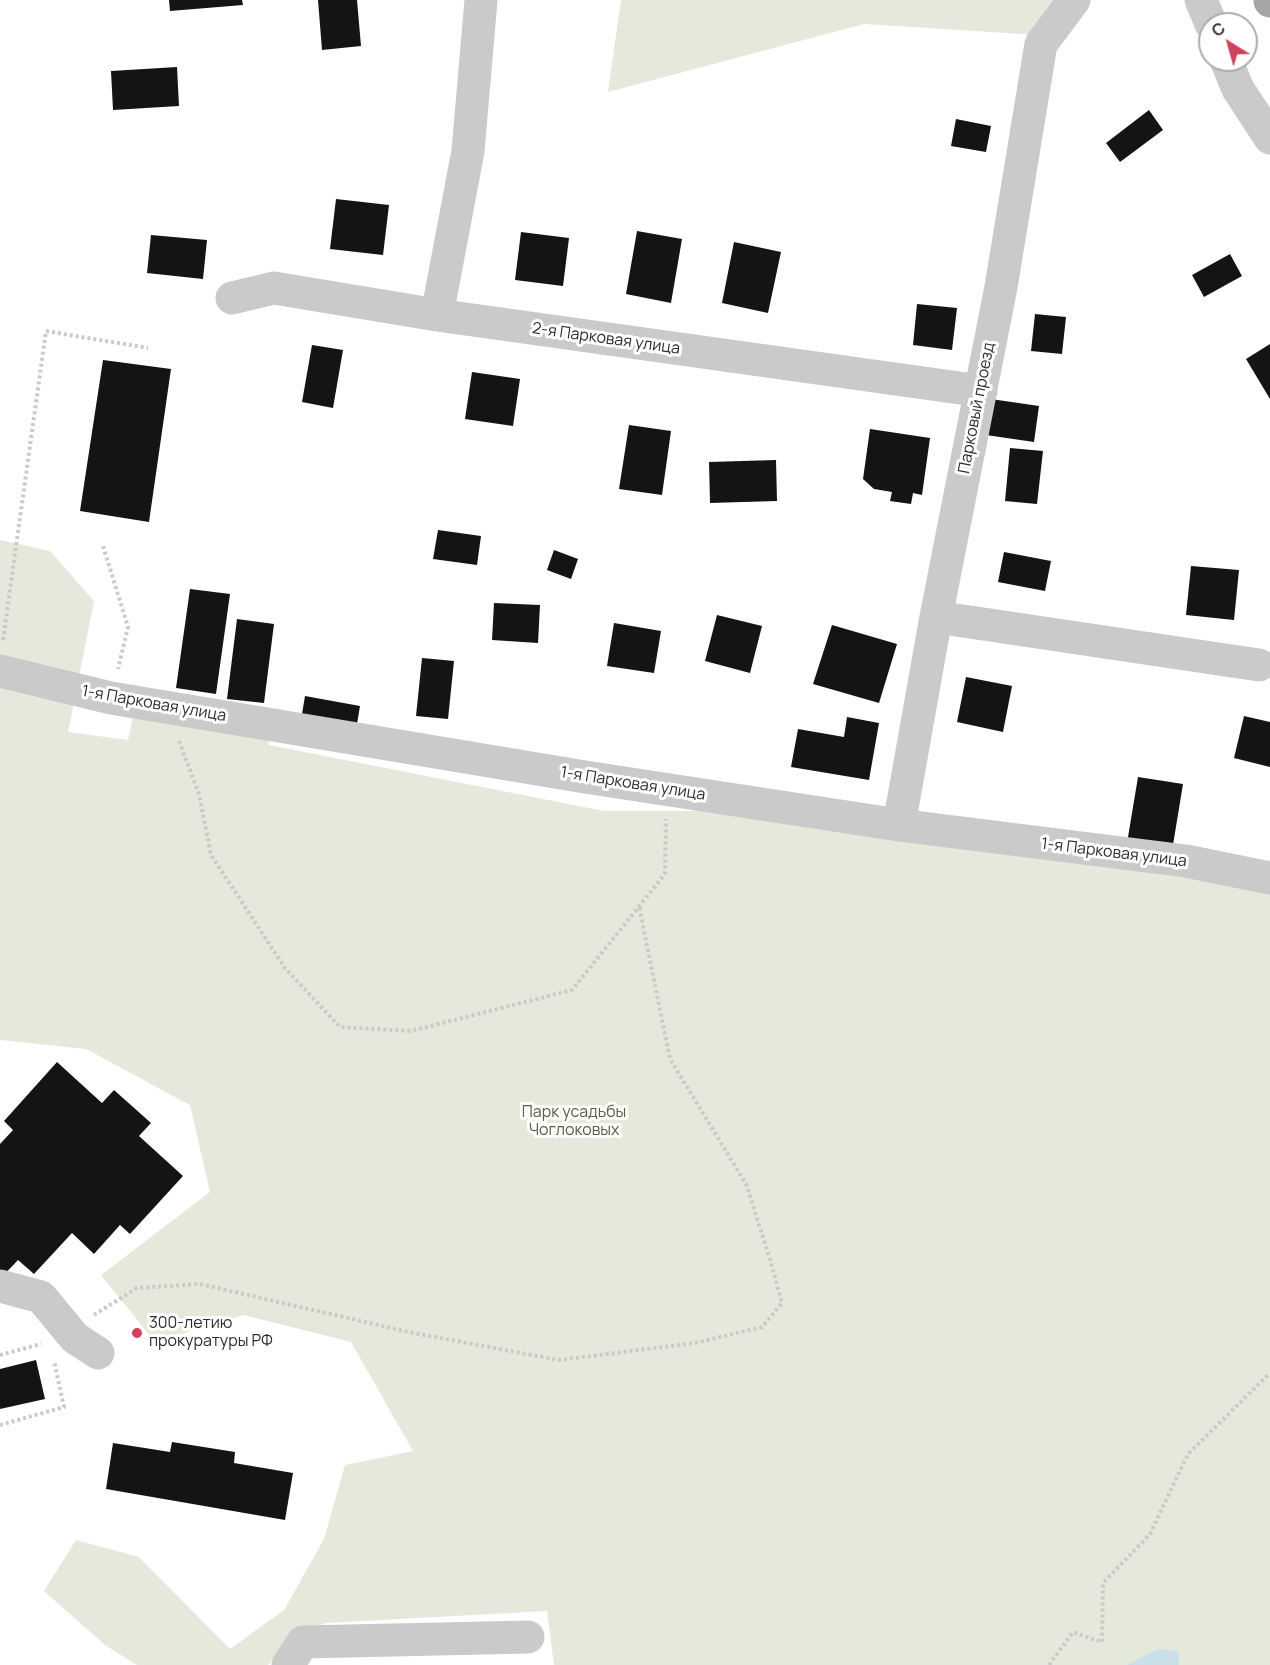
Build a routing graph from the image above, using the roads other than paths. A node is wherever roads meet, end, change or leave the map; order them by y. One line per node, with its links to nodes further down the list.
1 (481, 0): 6 (street)
2 (1074, 0): 7 (street, Парковый проезд)
3 (1231, 72): 4 (street)
4 (1270, 138)
5 (232, 298): 6 (street, 2-я Парковая улица)
6 (437, 315): 7 (street, 2-я Парковая улица)
7 (981, 391): 8 (street, Парковый проезд)
8 (936, 617): 10 (street); 11 (street, Парковый проезд)
9 (1, 659): 11 (street, 1-я Парковая улица)
10 (1259, 665)
11 (899, 825): 12 (street, 1-я Парковая улица)
12 (1270, 878)
13 (0, 1286): 14 (street)
14 (98, 1353)
15 (528, 1638): 16 (street)
16 (288, 1665)

